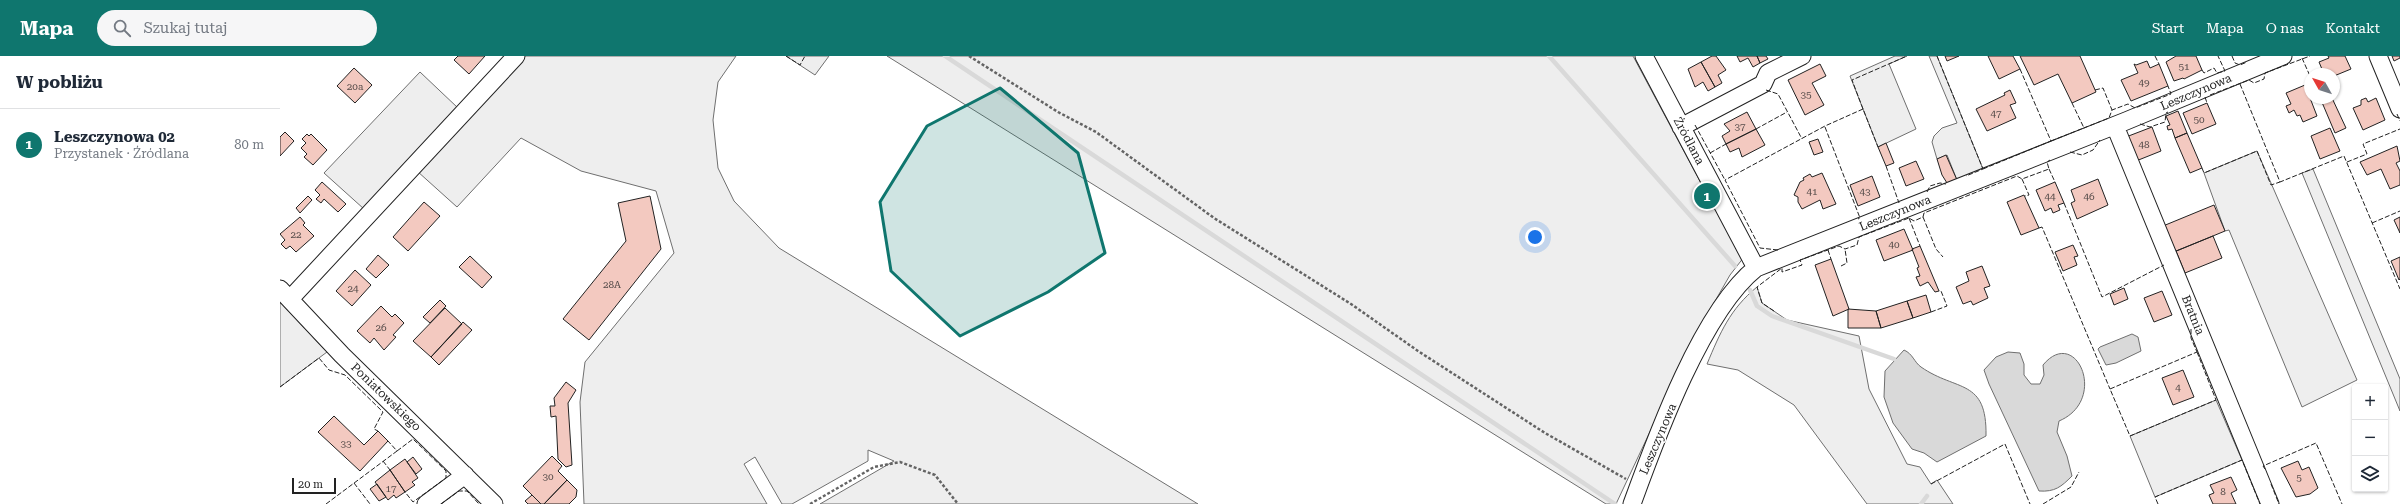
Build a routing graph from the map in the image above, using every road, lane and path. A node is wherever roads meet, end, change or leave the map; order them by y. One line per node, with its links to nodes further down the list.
1 (516, 56): 11 (street)
2 (969, 56): 13 (path)
3 (1644, 56): 9 (street, Źródlana)
4 (1802, 56): 9 (street)
5 (2283, 56): 8 (street, Leszczynowa)
6 (2378, 56): 7 (street)
7 (2400, 109)
8 (2115, 126): 10 (street, Leszczynowa); 18 (street, Bratnia)
9 (1681, 127): 10 (street, Źródlana)
10 (1756, 268): 13 (street, Leszczynowa)
11 (285, 294): 12 (street, Poniatowskiego)
12 (465, 475): 14 (street); 15 (street, Poniatowskiego)
13 (1635, 496)
14 (426, 504)
15 (494, 504)
16 (810, 504): 17 (path)
17 (958, 504)
18 (2270, 504)

